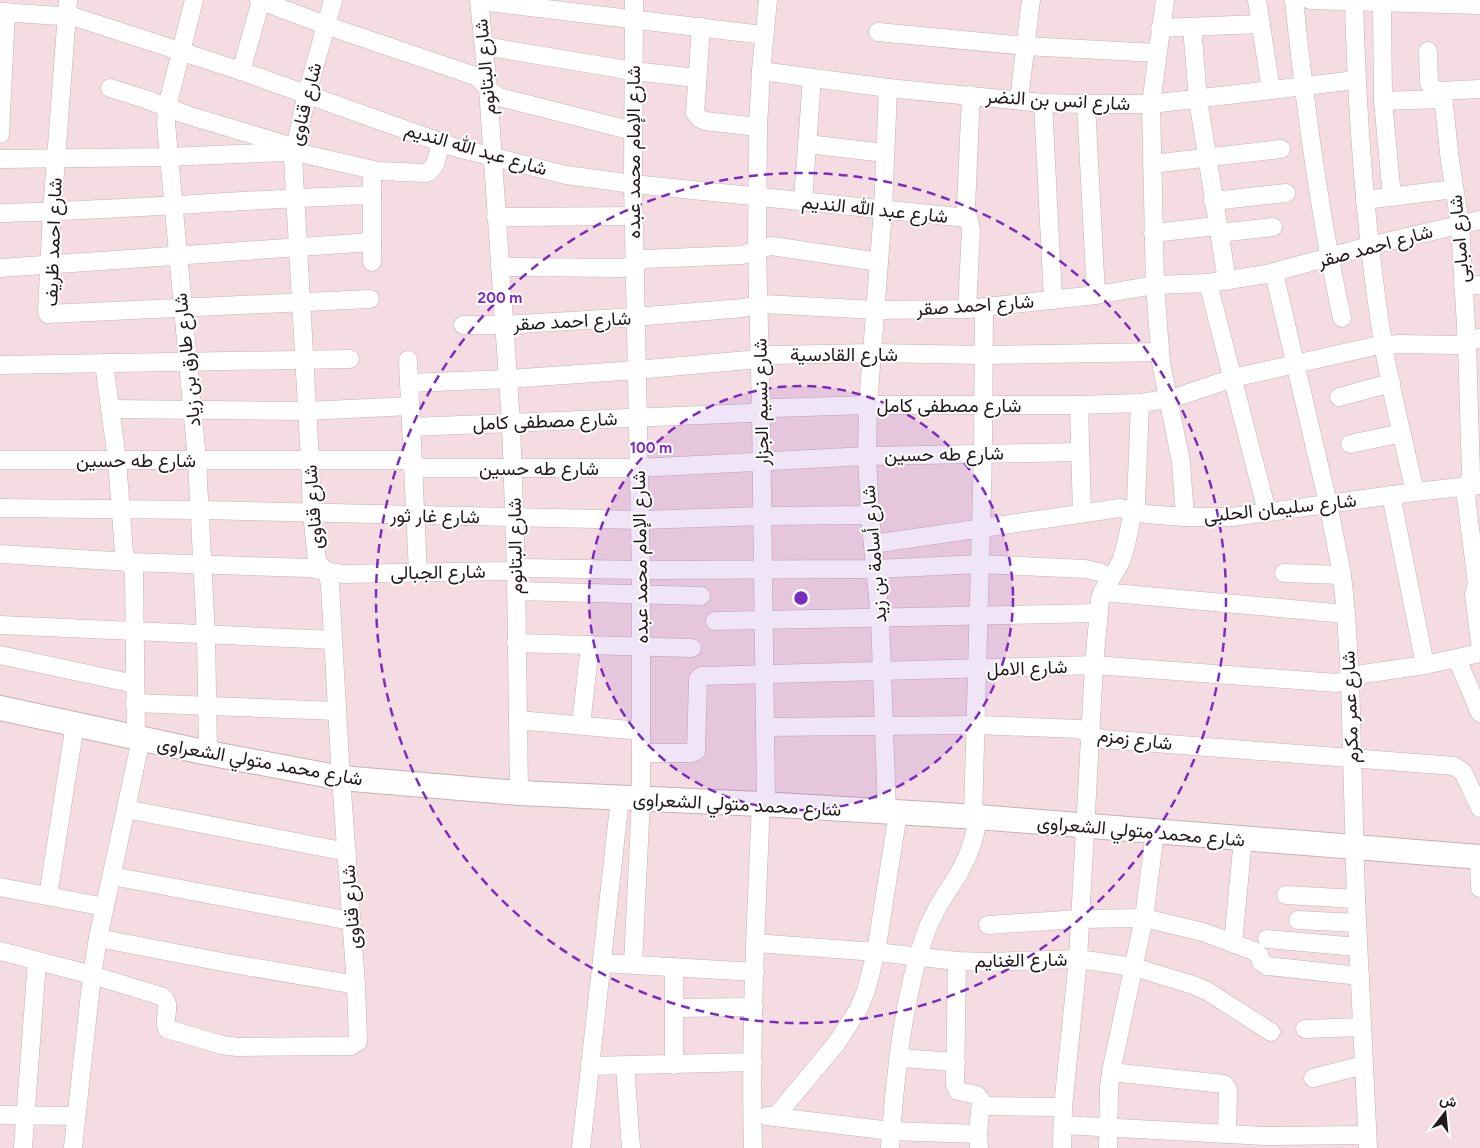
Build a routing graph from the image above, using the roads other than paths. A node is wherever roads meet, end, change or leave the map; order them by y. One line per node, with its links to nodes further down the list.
1 (194, 0): 28 (street, شارع طارق بن زياد)
2 (260, 0): 19 (street); 30 (street)
3 (332, 0): 19 (street, شارع قناوى)
4 (634, 0): 17 (street, شارع الإمام محمد عبده)
5 (768, 0): 24 (street, شارع نسيم الجزار)
6 (1031, 0): 26 (street)
7 (1165, 0): 22 (street)
8 (1257, 0): 18 (street)
9 (1294, 0): 36 (street)
10 (1310, 0): 12 (street)
11 (478, 1): 17 (street); 25 (street, شارع البتانوم)
12 (1354, 2): 13 (street); 35 (street)
13 (1382, 2): 14 (street); 47 (street)
14 (1480, 5)
15 (67, 8): 16 (street, شارع عبد الله النديم); 28 (street, شارع عبد الله النديم); 64 (street, شارع احمد ظريف)
16 (3, 12): 54 (street)
17 (633, 20): 20 (street); 31 (street, شارع الإمام محمد عبده)
18 (1260, 24): 21 (street); 41 (street)
19 (326, 25): 38 (street); 42 (street, شارع قناوى)
20 (701, 27): 24 (street); 33 (street)
21 (1192, 27): 22 (street); 45 (street)
22 (1160, 28): 29 (street)
23 (878, 32): 26 (street)
24 (764, 35): 32 (street, شارع نسيم الجزار)
25 (484, 46): 31 (street); 38 (street, شارع البتانوم)
26 (1025, 46): 29 (street); 46 (street)
27 (1428, 51): 44 (street, شارع امبابى)
28 (181, 52): 30 (street, شارع عبد الله النديم); 51 (street, شارع طارق بن زياد)
29 (1157, 53): 50 (street)
30 (241, 71): 42 (street, شارع عبد الله النديم)
31 (633, 71): 33 (street); 53 (street, شارع الإمام محمد عبده)
32 (761, 72): 34 (street, شارع انس بن النضر); 52 (street, شارع نسيم الجزار)
33 (697, 78): 52 (street)
34 (812, 78): 39 (street, شارع انس بن النضر); 56 (street)
35 (1356, 80): 36 (street, شارع انس بن النضر); 74 (street)
36 (1303, 87): 41 (street, شارع انس بن النضر); 94 (street)
37 (110, 88): 51 (street)
38 (488, 88): 53 (street); 61 (street, شارع البتانوم)
39 (888, 88): 43 (street, شارع انس بن النضر); 59 (street, شارع أسامة بن زيد)
40 (1480, 89): 44 (street)
41 (1271, 90): 45 (street, شارع انس بن النضر)
42 (307, 94): 55 (street, شارع عبد الله النديم); 58 (street, شارع قناوى)
43 (971, 95): 46 (street, شارع انس بن النضر); 83 (street)
44 (1441, 95): 47 (street); 68 (street, شارع امبابى)
45 (1198, 99): 50 (street, شارع انس بن النضر); 62 (street)
46 (1019, 100): 48 (street, شارع انس بن النضر)
47 (1383, 101): 72 (street)
48 (1043, 103): 49 (street, شارع انس بن النضر); 108 (street)
49 (1086, 104): 50 (street, شارع انس بن النضر); 106 (street)
50 (1151, 104): 65 (street)
51 (167, 107): 58 (street); 60 (street, شارع طارق بن زياد)
52 (758, 127): 71 (street, شارع نسيم الجزار)
53 (633, 131): 67 (street, شارع الإمام محمد عبده)
54 (0, 134)
55 (441, 142): 61 (street, شارع عبد الله النديم); 66 (street)
56 (807, 144): 59 (street); 76 (street)
57 (1281, 149): 62 (street)
58 (294, 150): 60 (street); 66 (street); 73 (street, شارع قناوى)
59 (885, 153): 78 (street, شارع أسامة بن زيد)
60 (168, 156): 64 (street); 77 (street, شارع طارق بن زياد)
61 (492, 157): 67 (street, شارع عبد الله النديم); 82 (street, شارع البتانوم)
62 (1207, 158): 65 (street); 75 (street)
63 (0, 159): 64 (street)
64 (55, 159): 79 (street, شارع احمد ظريف)
65 (1152, 164): 88 (street)
66 (372, 170): 70 (street)
67 (633, 184): 71 (street, شارع عبد الله النديم); 81 (street, شارع الإمام محمد عبده)
68 (1454, 189): 72 (street); 85 (street, شارع امبابى)
69 (1286, 192): 75 (street)
70 (372, 195): 73 (street); 89 (street)
71 (758, 197): 76 (street, شارع عبد الله النديم); 92 (street, شارع نسيم الجزار)
72 (1392, 197): 74 (street)
73 (295, 198): 77 (street); 91 (street, شارع قناوى)
74 (1365, 200): 90 (street)
75 (1214, 201): 87 (street)
76 (803, 202): 78 (street, شارع عبد الله النديم)
77 (173, 206): 79 (street); 93 (street, شارع طارق بن زياد)
78 (883, 210): 83 (street, شارع عبد الله النديم); 96 (street, شارع أسامة بن زيد)
79 (52, 212): 80 (street); 97 (street, شارع احمد ظريف)
80 (0, 213)
81 (633, 216): 82 (street); 98 (street, شارع الإمام محمد عبده)
82 (496, 217): 99 (street, شارع البتانوم)
83 (968, 218): 112 (street)
84 (1480, 220): 85 (street, شارع احمد صقر)
85 (1460, 224): 90 (street, شارع احمد صقر); 104 (street, شارع امبابى)
86 (1273, 227): 87 (street)
87 (1218, 229): 88 (street); 102 (street)
88 (1153, 233): 105 (street)
89 (372, 242): 91 (street); 95 (street)
90 (1369, 246): 94 (street, شارع احمد صقر); 119 (street)
91 (298, 248): 93 (street); 109 (street, شارع قناوى)
92 (757, 250): 96 (street); 98 (street); 110 (street, شارع نسيم الجزار)
93 (177, 256): 97 (street); 111 (street, شارع طارق بن زياد)
94 (1329, 257): 101 (street, شارع احمد صقر); 115 (street)
95 (372, 262)
96 (879, 262): 113 (street, شارع أسامة بن زيد)
97 (49, 264): 100 (street); 111 (street, شارع احمد ظريف)
98 (634, 264): 99 (street); 114 (street, شارع الإمام محمد عبده)
99 (500, 267): 117 (street, شارع البتانوم)
100 (0, 268)
101 (1274, 273): 102 (street, شارع احمد صقر); 129 (street, شارع عمر مكرم)
102 (1227, 281): 103 (street, شارع احمد صقر)
103 (1208, 283): 105 (street, شارع احمد صقر); 132 (street)
104 (1472, 285): 118 (street, شارع امبابى)
105 (1155, 286): 106 (street, شارع احمد صقر); 120 (street)
106 (1096, 295): 108 (street, شارع احمد صقر)
107 (370, 299): 109 (street, شارع احمد ظريف)
108 (1053, 300): 112 (street, شارع احمد صقر)
109 (300, 302): 111 (street, شارع احمد ظريف); 125 (street, شارع قناوى)
110 (758, 305): 113 (street, شارع احمد صقر); 114 (street, شارع احمد صقر); 123 (street, شارع نسيم الجزار)
111 (182, 308): 127 (street, شارع طارق بن زياد)
112 (976, 308): 113 (street, شارع احمد صقر); 122 (street)
113 (875, 310): 121 (street, شارع أسامة بن زيد)
114 (635, 317): 117 (street, شارع احمد صقر); 131 (street, شارع الإمام محمد عبده)
115 (1342, 318)
116 (463, 325): 117 (street, شارع احمد صقر)
117 (503, 325): 133 (street, شارع البتانوم)
118 (1473, 340): 119 (street, شارع مصطفى كامل); 143 (street, شارع امبابى)
119 (1383, 345): 129 (street, شارع مصطفى كامل); 134 (street)
120 (1160, 352): 122 (street, شارع القادسية); 137 (street)
121 (872, 353): 122 (street, شارع القادسية); 123 (street, شارع القادسية); 140 (street, شارع أسامة بن زيد)
122 (983, 355): 139 (street)
123 (760, 356): 131 (street, شارع القادسية); 147 (street, شارع نسيم الجزار)
124 (350, 359): 125 (street)
125 (303, 360): 127 (street); 146 (street, شارع قناوى)
126 (408, 360): 135 (street)
127 (187, 362): 128 (street); 145 (street, شارع طارق بن زياد)
128 (104, 363): 130 (street); 144 (street)
129 (1294, 364): 132 (street, شارع مصطفى كامل); 167 (street, شارع عمر مكرم)
130 (0, 365)
131 (636, 370): 133 (street, شارع القادسية); 148 (street, شارع الإمام محمد عبده)
132 (1233, 378): 137 (street, شارع مصطفى كامل); 172 (street)
133 (508, 379): 135 (street, شارع القادسية); 149 (street, شارع البتانوم)
134 (1392, 383): 136 (street); 151 (street)
135 (409, 384): 142 (street)
136 (1339, 397)
137 (1167, 399): 138 (street, شارع مصطفى كامل); 178 (street)
138 (1140, 403): 141 (street, شارع مصطفى كامل); 171 (street)
139 (983, 404): 140 (street, شارع مصطفى كامل); 141 (street, شارع مصطفى كامل); 154 (street)
140 (868, 405): 147 (street, شارع مصطفى كامل); 155 (street, شارع أسامة بن زيد)
141 (1079, 405): 153 (street)
142 (410, 406): 146 (street); 150 (street)
143 (1475, 406): 164 (street, شارع امبابى)
144 (110, 409): 145 (street); 157 (street)
145 (192, 410): 146 (street); 158 (street, شارع طارق بن زياد)
146 (307, 411): 159 (street, شارع قناوى)
147 (762, 411): 148 (street, شارع مصطفى كامل); 160 (street, شارع نسيم الجزار)
148 (637, 418): 149 (street, شارع مصطفى كامل); 163 (street, شارع الإمام محمد عبده)
149 (511, 423): 150 (street, شارع مصطفى كامل); 162 (street, شارع البتانوم)
150 (411, 427): 161 (street)
151 (1402, 433): 152 (street); 165 (street)
152 (1350, 444)
153 (1080, 452): 154 (street, شارع طه حسين); 174 (street)
154 (983, 453): 155 (street, شارع طه حسين); 182 (street)
155 (867, 456): 160 (street, شارع طه حسين); 175 (street, شارع أسامة بن زيد)
156 (0, 460): 157 (street, شارع طه حسين)
157 (117, 460): 158 (street, شارع طه حسين); 169 (street)
158 (197, 460): 159 (street, شارع طه حسين); 170 (street, شارع طارق بن زياد)
159 (310, 460): 161 (street, شارع طه حسين); 173 (street, شارع قناوى)
160 (762, 462): 163 (street, شارع طه حسين); 177 (street, شارع نسيم الجزار)
161 (413, 464): 162 (street, شارع طه حسين); 176 (street)
162 (512, 468): 163 (street, شارع طه حسين); 179 (street, شارع البتانوم)
163 (639, 468): 180 (street, شارع الإمام محمد عبده)
164 (1474, 485): 165 (street, شارع سليمان الحلبى); 181 (street, شارع امبابى)
165 (1415, 492): 166 (street, شارع سليمان الحلبى)
166 (1391, 495): 167 (street, شارع سليمان الحلبى); 220 (street)
167 (1328, 503): 172 (street, شارع سليمان الحلبى); 195 (street, شارع عمر مكرم)
168 (0, 508): 169 (street, شارع غار ثور)
169 (120, 509): 170 (street, شارع غار ثور); 185 (street)
170 (200, 510): 173 (street, شارع غار ثور); 186 (street, شارع طارق بن زياد)
171 (1133, 510): 174 (street, شارع سليمان الحلبى); 178 (street, شارع سليمان الحلبى); 196 (street)
172 (1267, 512): 178 (street, شارع سليمان الحلبى)
173 (312, 513): 176 (street, شارع غار ثور); 192 (street, شارع قناوى)
174 (1082, 513): 182 (street, شارع سليمان الحلبى)
175 (870, 515): 177 (street, شارع غار ثور); 183 (street, شارع أسامة بن زيد)
176 (415, 516): 179 (street, شارع غار ثور); 193 (street)
177 (763, 516): 180 (street, شارع غار ثور); 188 (street, شارع نسيم الجزار)
178 (1185, 517)
179 (514, 518): 180 (street, شارع غار ثور); 190 (street, شارع البتانوم)
180 (640, 520): 191 (street, شارع الإمام محمد عبده)
181 (1475, 525): 199 (street, شارع امبابى)
182 (980, 529): 183 (street, شارع سليمان الحلبى); 187 (street)
183 (873, 544): 189 (street, شارع أسامة بن زيد)
184 (0, 554): 185 (street, شارع الجبالى)
185 (129, 562): 186 (street, شارع الجبالى); 208 (street)
186 (203, 564): 192 (street, شارع الجبالى); 209 (street, شارع طارق بن زياد)
187 (980, 564): 189 (street, شارع الجبالى); 196 (street, شارع الجبالى); 203 (street)
188 (764, 568): 189 (street, شارع الجبالى); 191 (street, شارع الجبالى); 206 (street, شارع نسيم الجزار)
189 (876, 569): 204 (street, شارع أسامة بن زيد)
190 (516, 570): 191 (street, شارع الجبالى); 193 (street, شارع الجبالى); 197 (street, شارع البتانوم)
191 (641, 570): 198 (street, شارع الإمام محمد عبده)
192 (325, 571): 193 (street, شارع الجبالى); 210 (street, شارع قناوى)
193 (418, 572)
194 (1284, 573): 195 (street)
195 (1342, 575): 202 (street, شارع عمر مكرم)
196 (1107, 585): 201 (street); 202 (street, شارع الجبالى)
197 (516, 591): 198 (street); 211 (street, شارع البتانوم)
198 (641, 594): 200 (street); 214 (street, شارع الإمام محمد عبده)
199 (1477, 594): 212 (street, شارع امبابى)
200 (701, 596)
201 (1099, 613): 203 (street); 219 (street)
202 (1346, 614): 224 (street, شارع عمر مكرم)
203 (978, 616): 204 (street); 221 (street)
204 (880, 618): 206 (street); 222 (street, شارع أسامة بن زيد)
205 (714, 620): 206 (street)
206 (764, 620): 223 (street, شارع نسيم الجزار)
207 (0, 625): 208 (street)
208 (134, 631): 209 (street); 225 (street)
209 (206, 635): 210 (street); 227 (street, شارع طارق بن زياد)
210 (333, 640): 229 (street, شارع قناوى)
211 (516, 643): 213 (street); 231 (street, شارع البتانوم)
212 (1480, 643)
213 (590, 645): 214 (street); 233 (street)
214 (641, 646): 215 (street); 237 (street, شارع الإمام محمد عبده)
215 (692, 648)
216 (1480, 653): 218 (street, شارع الامل)
217 (0, 654): 225 (street)
218 (1457, 659): 220 (street, شارع الامل); 230 (street)
219 (1094, 665): 221 (street, شارع الامل); 224 (street, شارع الامل); 238 (street)
220 (1425, 665): 224 (street, شارع الامل)
221 (977, 670): 222 (street, شارع الامل); 235 (street)
222 (882, 672): 223 (street, شارع الامل); 234 (street, شارع أسامة بن زيد)
223 (764, 674): 236 (street, شارع نسيم الجزار); 241 (street, شارع الامل)
224 (1350, 679): 242 (street, شارع عمر مكرم)
225 (135, 684): 226 (street)
226 (135, 703): 227 (street); 239 (street)
227 (208, 706): 229 (street); 240 (street, شارع طارق بن زياد)
228 (0, 708): 232 (street, شارع محمد متولي الشعراوى)
229 (337, 711): 243 (street, شارع قناوى)
230 (1480, 713)
231 (518, 720): 233 (street); 244 (street, شارع البتانوم)
232 (76, 724): 239 (street, شارع محمد متولي الشعراوى); 261 (street)
233 (581, 725): 237 (street)
234 (884, 725): 235 (street, شارع زمزم); 236 (street, شارع زمزم); 249 (street, شارع أسامة بن زيد)
235 (976, 725): 238 (street, شارع زمزم); 250 (street)
236 (765, 727): 246 (street, شارع نسيم الجزار)
237 (641, 730): 241 (street, شارع الإمام محمد عبده)
238 (1091, 734): 242 (street, شارع زمزم); 251 (street)
239 (138, 738): 240 (street, شارع محمد متولي الشعراوى); 248 (street)
240 (208, 753): 243 (street, شارع محمد متولي الشعراوى)
241 (641, 753): 245 (street, شارع الإمام محمد عبده)
242 (1352, 759): 247 (street, شارع زمزم); 254 (street, شارع عمر مكرم)
243 (341, 778): 244 (street, شارع محمد متولي الشعراوى); 255 (street, شارع قناوى)
244 (519, 793): 245 (street, شارع محمد متولي الشعراوى)
245 (630, 798): 246 (street, شارع محمد متولي الشعراوى); 281 (street); 282 (street, شارع الإمام محمد عبده)
246 (764, 805): 249 (street, شارع محمد متولي الشعراوى); 272 (street, شارع نسيم الجزار)
247 (1480, 808)
248 (126, 809): 255 (street); 257 (street)
249 (892, 812): 250 (street, شارع محمد متولي الشعراوى); 276 (street, شارع أسامة بن زيد)
250 (976, 817): 251 (street, شارع محمد متولي الشعراوى); 277 (street)
251 (1084, 826): 252 (street, شارع محمد متولي الشعراوى); 265 (street)
252 (1155, 832): 253 (street, شارع محمد متولي الشعراوى); 264 (street)
253 (1243, 839): 254 (street, شارع محمد متولي الشعراوى); 273 (street)
254 (1354, 848): 256 (street, شارع محمد متولي الشعراوى); 262 (street, شارع عمر مكرم)
255 (347, 852): 267 (street, شارع قناوى)
256 (1479, 857): 259 (street)
257 (112, 876): 263 (street); 267 (street)
258 (0, 887): 261 (street)
259 (1480, 888)
260 (1286, 895): 262 (street)
261 (48, 896): 263 (street)
262 (1356, 899): 268 (street, شارع عمر مكرم)
263 (105, 907): 270 (street)
264 (1144, 918): 265 (street); 273 (street); 284 (street)
265 (1079, 919): 269 (street); 278 (street)
266 (1298, 920): 268 (street)
267 (351, 921): 288 (street, شارع قناوى)
268 (1357, 923): 274 (street, شارع عمر مكرم)
269 (988, 925)
270 (98, 938): 286 (street); 288 (street)
271 (1267, 938): 274 (street)
272 (755, 943): 276 (street, شارع الغنايم); 285 (street, شارع نسيم الجزار)
273 (1233, 943): 287 (street)
274 (1358, 947): 287 (street, شارع عمر مكرم)
275 (0, 951): 279 (street)
276 (876, 952): 277 (street, شارع الغنايم); 309 (street, شارع أسامة بن زيد)
277 (918, 957): 280 (street, شارع الغنايم); 294 (street)
278 (1078, 959): 280 (street, شارع الغنايم); 284 (street, شارع الغنايم); 304 (street)
279 (37, 961): 286 (street); 306 (street)
280 (957, 961): 296 (street)
281 (602, 962): 282 (street); 299 (street)
282 (633, 964): 283 (street)
283 (674, 967): 285 (street); 290 (street)
284 (1134, 967): 293 (street, شارع الغنايم); 301 (street)
285 (755, 972): 289 (street, شارع نسيم الجزار)
286 (92, 975): 288 (street, شارع قناوى); 308 (street)
287 (1360, 976): 291 (street, شارع عمر مكرم)
288 (356, 985)
289 (754, 1007): 290 (street); 295 (street, شارع نسيم الجزار)
290 (674, 1008): 298 (street)
291 (1362, 1027): 292 (street); 297 (street, شارع عمر مكرم)
292 (1305, 1029)
293 (1271, 1032)
294 (900, 1058): 296 (street); 313 (street)
295 (753, 1062): 298 (street); 307 (street, شارع نسيم الجزار)
296 (956, 1062): 303 (street)
297 (1364, 1064): 302 (street); 315 (street, شارع عمر مكرم)
298 (674, 1065): 300 (street)
299 (590, 1066): 300 (street); 318 (street)
300 (625, 1066): 319 (street)
301 (1111, 1072): 311 (street); 312 (street)
302 (1313, 1078)
303 (981, 1106): 304 (street); 314 (street)
304 (1063, 1107): 310 (street)
305 (0, 1115): 306 (street)
306 (25, 1115): 308 (street); 316 (street)
307 (752, 1115): 309 (street); 320 (street, شارع نسيم الجزار)
308 (76, 1116): 317 (street)
309 (775, 1117): 313 (street)
310 (1063, 1125): 311 (street); 321 (street)
311 (1107, 1128): 312 (street); 322 (street)
312 (1221, 1138): 315 (street)
313 (890, 1140): 314 (street)
314 (979, 1141)
315 (1368, 1142)
316 (23, 1148)
317 (73, 1148)
318 (581, 1148)
319 (631, 1148)
320 (753, 1148)
321 (1062, 1148)
322 (1108, 1148)

